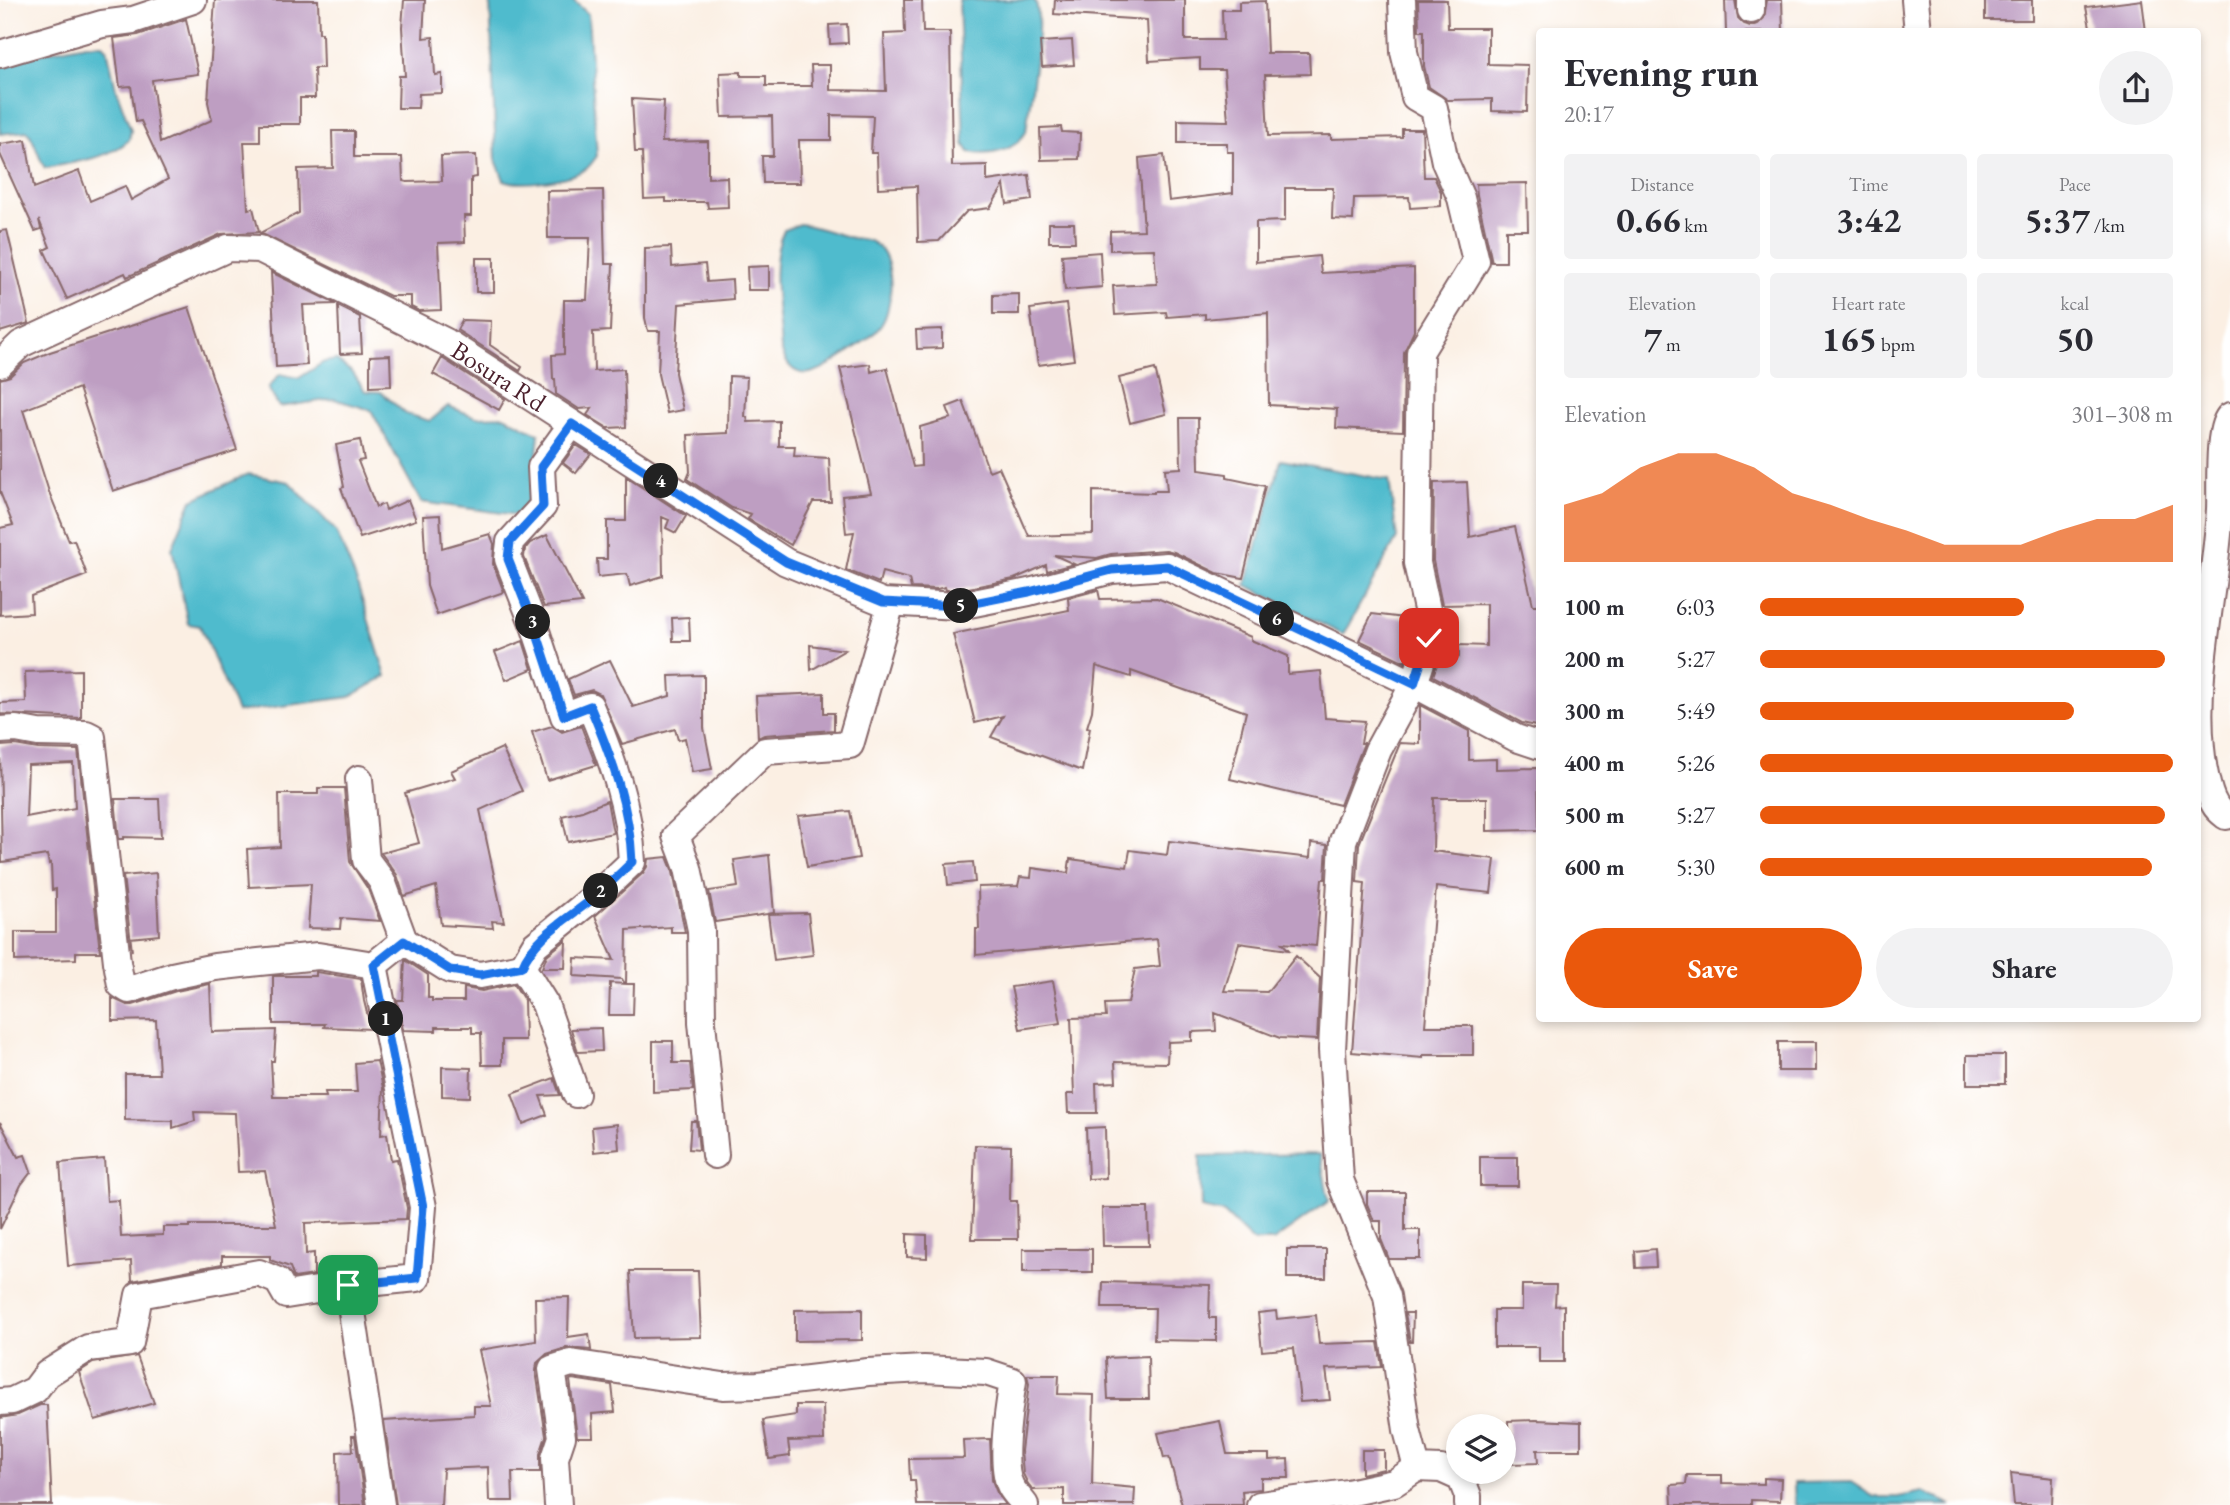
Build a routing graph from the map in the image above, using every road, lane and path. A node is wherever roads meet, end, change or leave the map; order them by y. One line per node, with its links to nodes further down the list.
1 (193, 0): 5 (street)
2 (1402, 0): 10 (street)
3 (1915, 0): 4 (street)
4 (1918, 28)
5 (0, 54)
6 (0, 365): 8 (street, Bosura Rd)
7 (2230, 416): 11 (street)
8 (572, 424): 9 (street, Bosura Rd); 20 (street)
9 (891, 603): 10 (street, Bosura Rd); 22 (street)
10 (1414, 684): 13 (street, Bosura Rd); 25 (street)
11 (2201, 687)
12 (0, 730): 19 (street)
13 (1536, 745)
14 (2201, 749): 17 (street)
15 (359, 779): 18 (street)
16 (2201, 806): 17 (street)
17 (2228, 816)
18 (404, 941): 19 (street); 20 (street)
19 (374, 965): 23 (street)
20 (522, 967): 21 (street)
21 (576, 1094)
22 (715, 1155)
23 (348, 1285): 24 (street); 26 (street)
24 (0, 1402)
25 (1418, 1468): 29 (street); 30 (street)
26 (382, 1505)
27 (558, 1505): 28 (street)
28 (1025, 1505)
29 (1260, 1505)
30 (1468, 1505)

